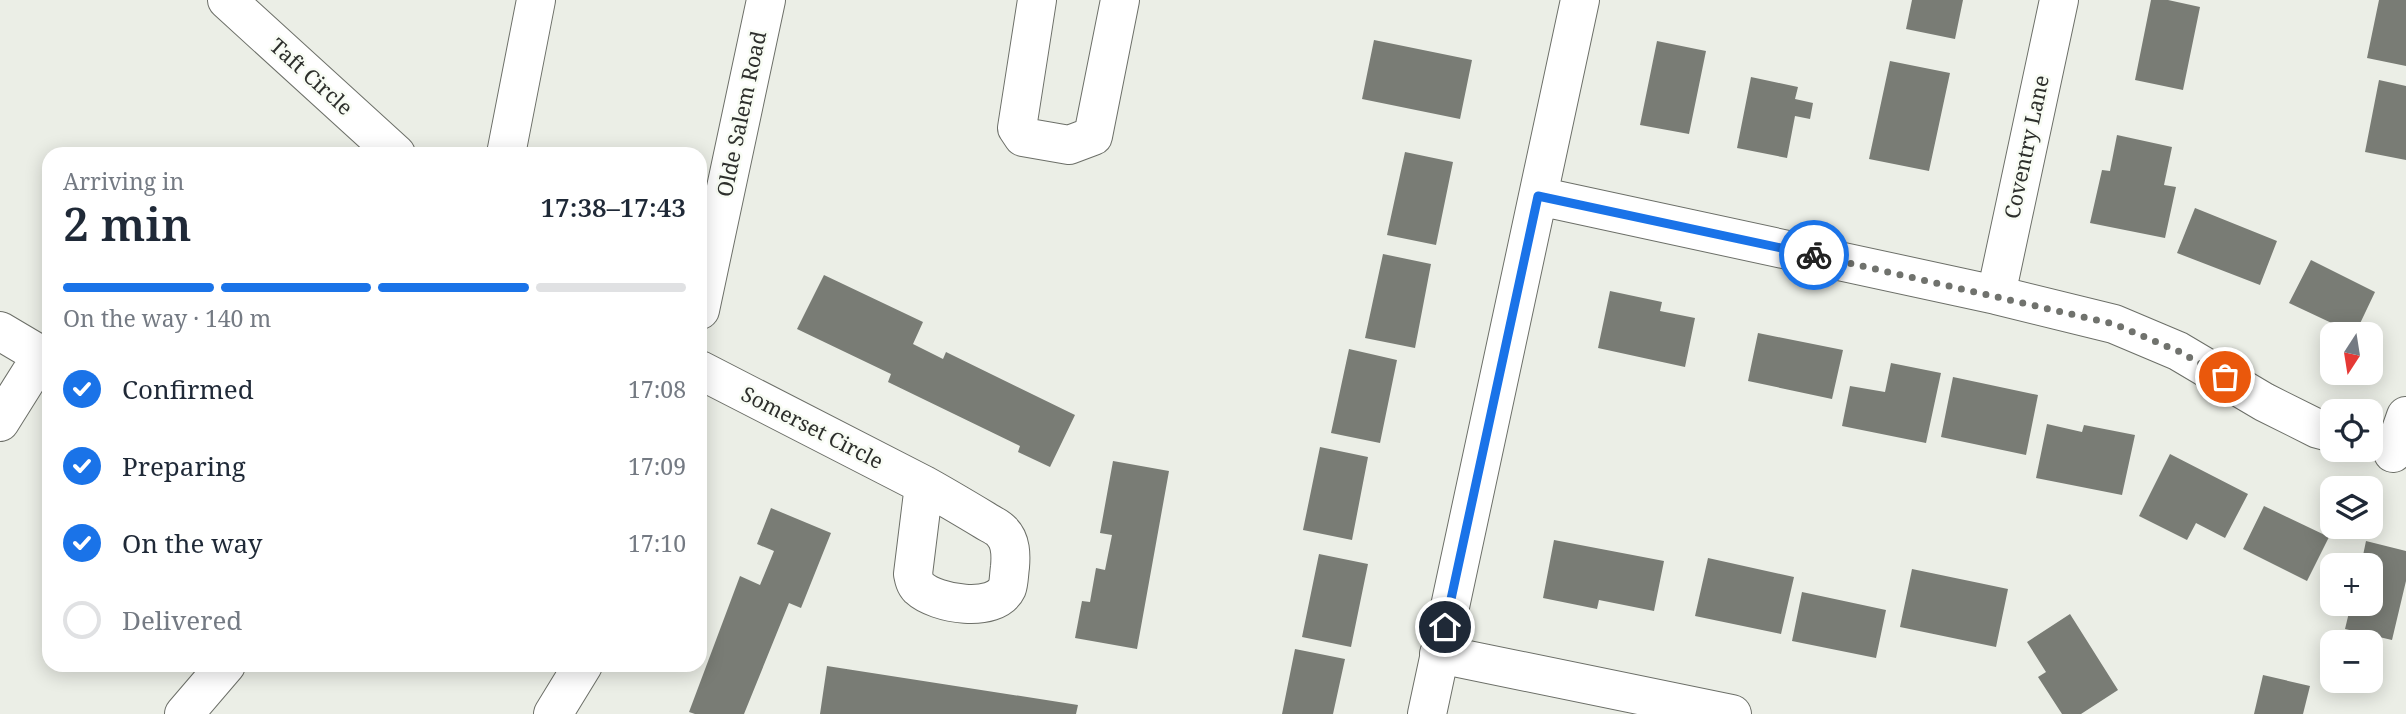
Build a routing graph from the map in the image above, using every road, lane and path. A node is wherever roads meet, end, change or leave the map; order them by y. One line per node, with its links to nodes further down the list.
1 (227, 0): 8 (street, Taft Circle)
2 (536, 0): 9 (street)
3 (766, 0): 11 (street, Olde Salem Road)
4 (1037, 0): 5 (street)
5 (1120, 0)
6 (2059, 0): 12 (street, Coventry Lane)
7 (1571, 2): 10 (street)
8 (388, 147)
9 (507, 147)
10 (1538, 196): 12 (street); 22 (street)
11 (707, 277)
12 (1996, 295): 19 (street)
13 (0, 331): 14 (street)
14 (42, 356)
15 (42, 362): 18 (street)
16 (707, 374): 21 (street, Somerset Circle)
17 (2406, 416): 20 (street)
18 (0, 422)
19 (2320, 427)
20 (2390, 451)
21 (924, 485)
22 (1439, 654): 27 (street); 28 (street)
23 (220, 672): 25 (street)
24 (579, 672): 26 (street)
25 (184, 714)
26 (554, 714)
27 (1427, 714)
28 (1732, 714)

